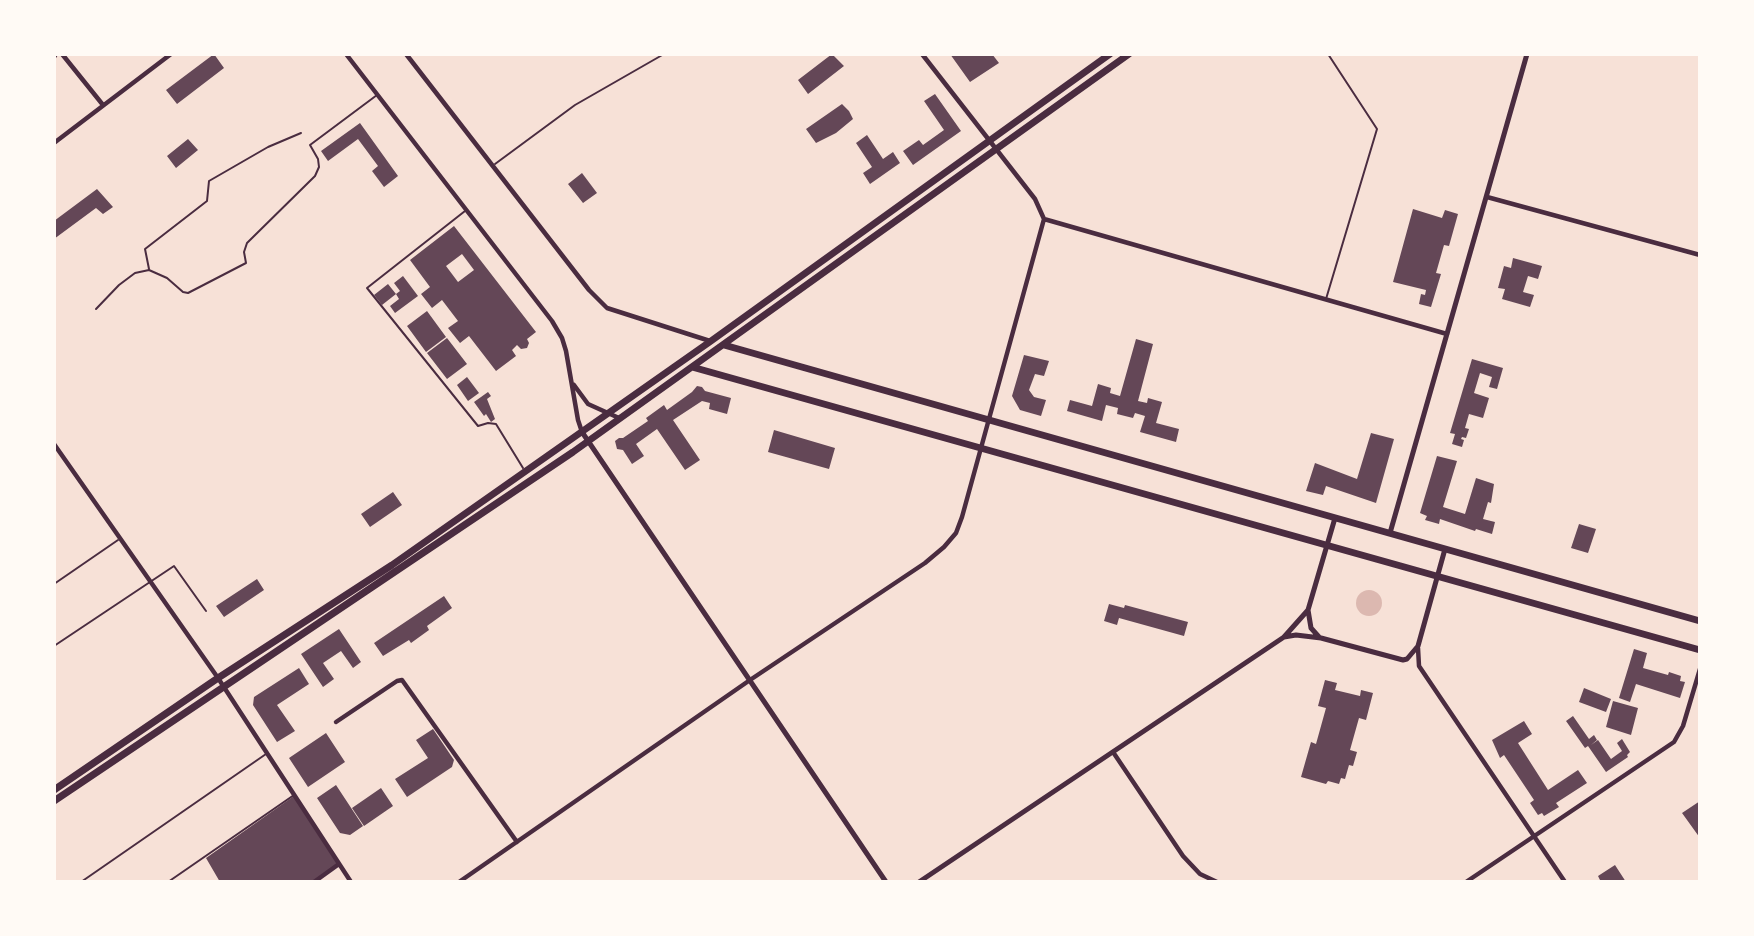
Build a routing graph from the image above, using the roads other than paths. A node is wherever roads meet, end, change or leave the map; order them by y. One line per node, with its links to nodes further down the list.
1 (62, 54): 13 (street)
2 (171, 54): 13 (street)
3 (346, 54): 12 (street)
4 (406, 54): 18 (street)
5 (664, 54): 18 (lane)
6 (922, 54): 15 (street)
7 (1129, 54): 11 (highway)
8 (1328, 54): 26 (lane)
9 (1527, 54): 19 (street)
10 (1109, 55): 11 (street); 15 (highway)
11 (1113, 65): 17 (highway)
12 (378, 94): 20 (street); 25 (lane)
13 (103, 105): 16 (street)
14 (301, 134): 25 (lane)
15 (989, 141): 17 (street); 22 (highway)
16 (54, 143)
17 (996, 149): 21 (street); 24 (highway)
18 (493, 166): 29 (street)
19 (1487, 197): 23 (street); 28 (street)
20 (468, 209): 32 (street); 40 (lane)
21 (1044, 219): 26 (street); 35 (street)
22 (838, 250): 24 (street); 29 (highway)
23 (1700, 256)
24 (844, 258): 30 (highway)
25 (149, 270): 27 (lane)
26 (1326, 300): 28 (street)
27 (96, 309)
28 (1447, 334): 42 (street)
29 (711, 341): 30 (highway); 33 (highway)
30 (724, 345): 31 (highway); 35 (highway)
31 (692, 367): 34 (highway); 39 (highway)
32 (573, 384): 33 (street); 36 (street)
33 (608, 414): 34 (street); 36 (highway)
34 (619, 418): 37 (highway)
35 (988, 419): 39 (street); 41 (highway)
36 (582, 432): 37 (street); 40 (highway)
37 (588, 440): 61 (street); 62 (highway)
38 (54, 444): 43 (street)
39 (981, 448): 44 (highway); 61 (street)
40 (525, 472): 60 (highway)
41 (1335, 518): 42 (highway); 44 (street)
42 (1390, 533): 45 (highway)
43 (122, 538): 47 (street); 48 (lane)
44 (1327, 545): 46 (highway); 49 (street)
45 (1445, 549): 46 (street); 51 (highway)
46 (1437, 576): 55 (street); 56 (highway)
47 (150, 580): 50 (lane); 54 (lane); 60 (street)
48 (54, 584)
49 (1308, 610): 52 (street); 53 (street)
50 (206, 611)
51 (1700, 621)
52 (1284, 637): 53 (street); 64 (street)
53 (1321, 638): 57 (street)
54 (54, 646)
55 (1418, 646): 57 (street); 58 (street)
56 (1700, 650)
57 (1402, 660): 58 (street)
58 (1419, 666): 69 (street)
59 (1700, 669): 69 (street)
60 (218, 678): 62 (street); 66 (highway)
61 (750, 680): 70 (street); 77 (street)
62 (223, 687): 65 (street); 68 (highway)
63 (336, 722): 70 (street)
64 (1113, 752): 78 (street); 79 (street)
65 (267, 753): 67 (street); 72 (lane)
66 (54, 790)
67 (294, 795): 71 (street); 73 (lane)
68 (54, 801)
69 (1534, 836): 80 (street); 81 (street)
70 (517, 842): 76 (street)
71 (339, 864): 74 (street); 75 (street)
72 (81, 882)
73 (168, 882)
74 (314, 882)
75 (351, 882)
76 (460, 882)
77 (886, 882)
78 (919, 882)
79 (1217, 882)
80 (1466, 882)
81 (1565, 882)

